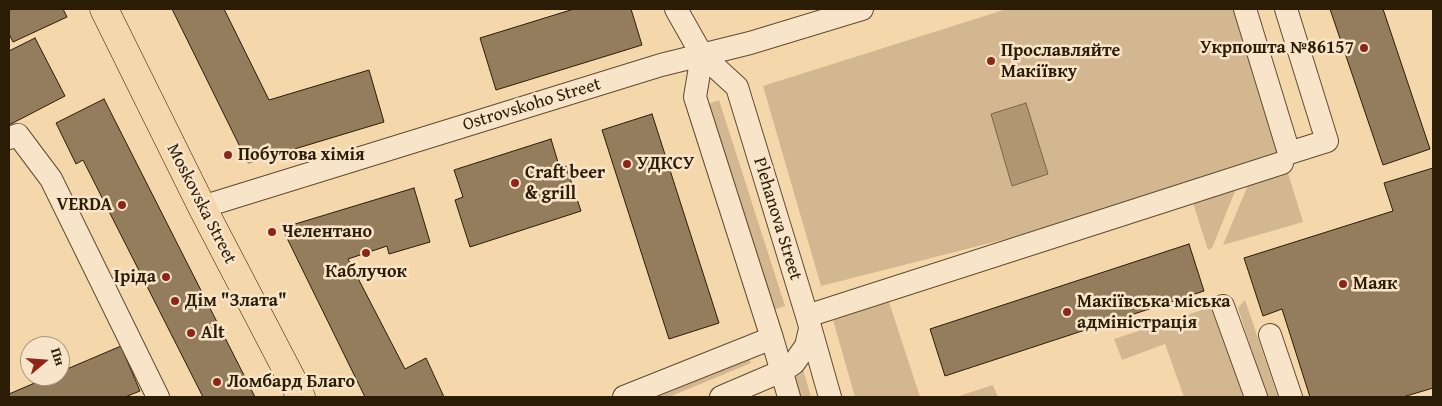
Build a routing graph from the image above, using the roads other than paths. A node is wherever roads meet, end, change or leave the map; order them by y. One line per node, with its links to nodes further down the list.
1 (104, 9): 9 (main road, Moskovska Street)
2 (676, 9): 6 (street, Plehanova Street)
3 (862, 9): 6 (street, Ostrovskoho Street)
4 (1245, 9): 5 (street)
5 (1286, 9)
6 (702, 55): 9 (street, Ostrovskoho Street); 11 (street, Plehanova Street); 13 (street)
7 (9, 138): 15 (street)
8 (1282, 163): 11 (street)
9 (202, 207): 16 (main road, Moskovska Street)
10 (1223, 306): 21 (street)
11 (808, 323): 14 (street); 20 (street, Plehanova Street)
12 (1270, 334): 22 (street)
13 (772, 338): 14 (street); 17 (street)
14 (782, 371): 18 (street); 19 (street)
15 (158, 397)
16 (301, 397)
17 (624, 397)
18 (721, 397)
19 (789, 397)
20 (830, 397)
21 (1256, 397)
22 (1291, 397)

